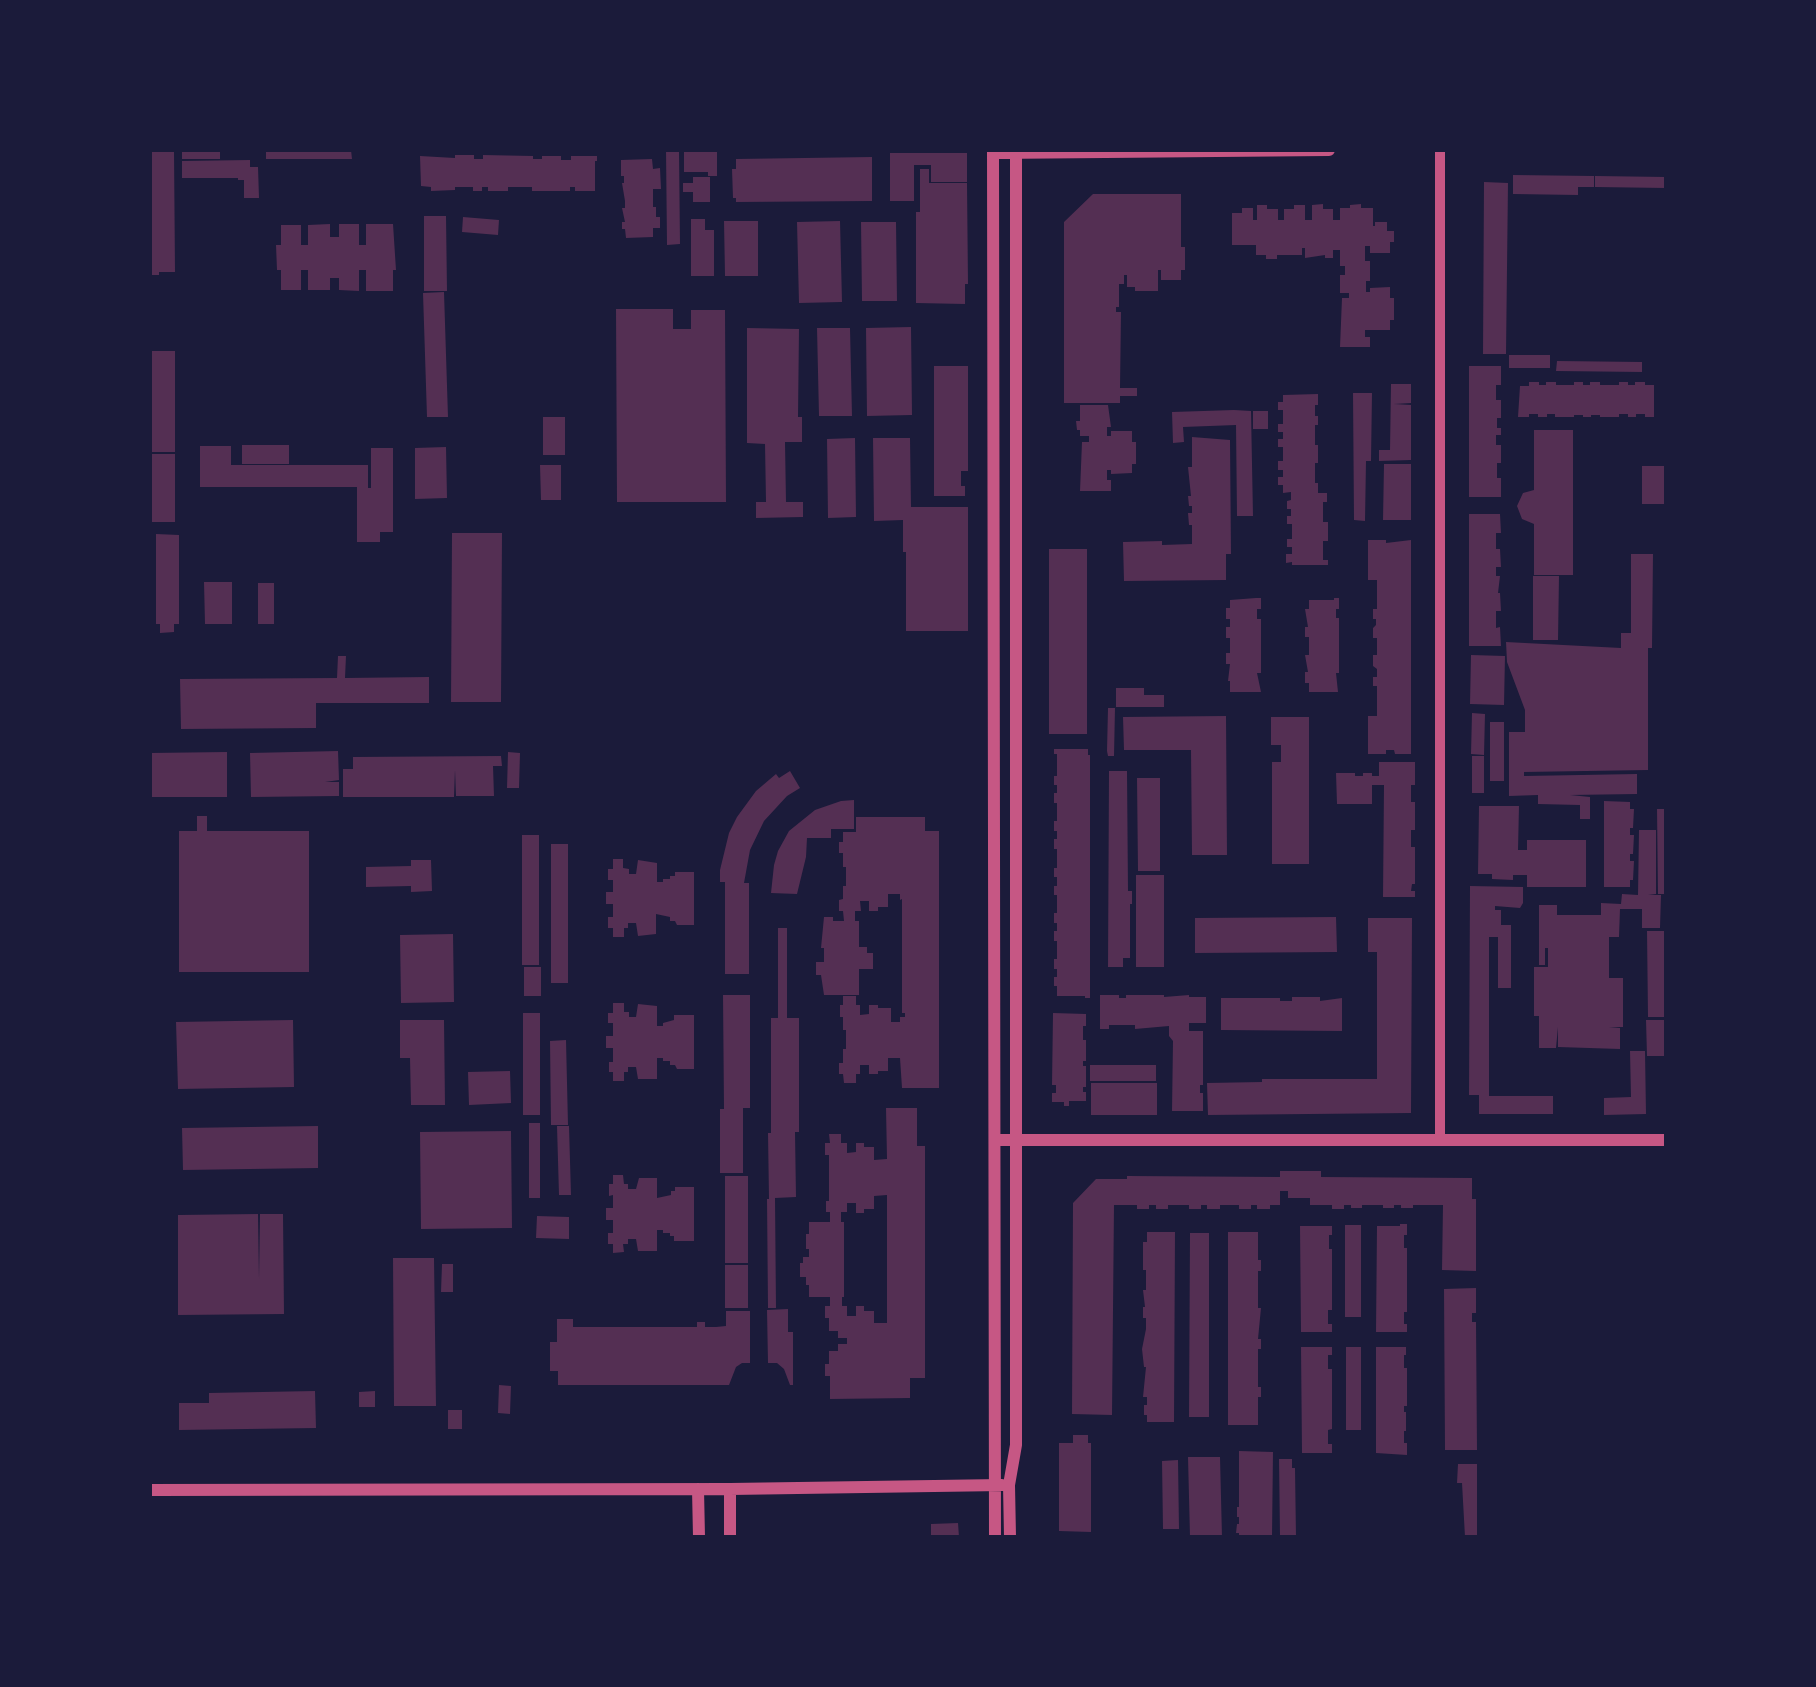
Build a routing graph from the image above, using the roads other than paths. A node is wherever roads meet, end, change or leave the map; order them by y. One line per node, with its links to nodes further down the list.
1 (1329, 150): 4 (street)
2 (1440, 150): 6 (street)
3 (993, 151): 4 (street); 7 (street)
4 (1016, 151): 5 (street)
5 (1016, 1139): 6 (street); 7 (street); 9 (street)
6 (1440, 1139): 8 (street)
7 (995, 1140): 9 (street)
8 (1666, 1140)
9 (1002, 1485): 11 (street); 15 (street); 16 (street)
10 (698, 1488): 11 (street); 12 (street); 13 (street)
11 (730, 1489): 14 (street)
12 (150, 1490)
13 (699, 1537)
14 (730, 1537)
15 (994, 1537)
16 (1010, 1537)

